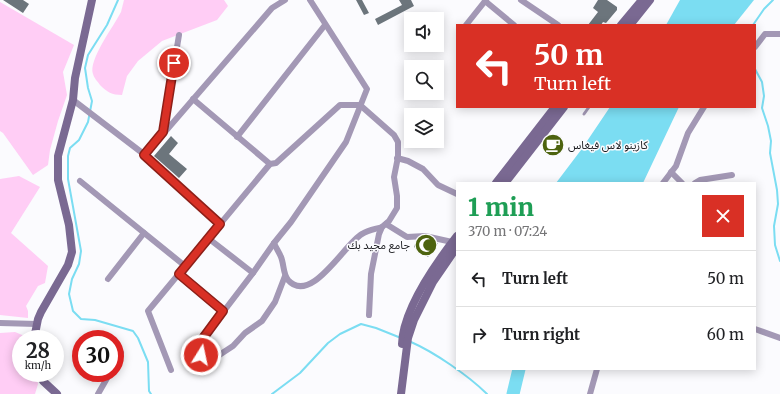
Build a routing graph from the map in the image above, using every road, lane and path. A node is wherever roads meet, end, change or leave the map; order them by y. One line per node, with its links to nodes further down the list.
1 (92, 0): 18 (main road)
2 (284, 0): 17 (street)
3 (310, 0): 13 (street)
4 (521, 0): 10 (street)
5 (642, 0): 11 (main road)
6 (650, 0): 12 (main road)
7 (485, 1): 8 (street); 9 (street)
8 (467, 24)
9 (513, 24)
10 (557, 24)
11 (622, 24)
12 (631, 24)
13 (325, 25): 19 (street); 26 (street)
14 (780, 34): 16 (street)
15 (178, 35): 25 (street)
16 (756, 46)
17 (193, 99): 25 (street); 26 (street)
18 (73, 100): 27 (street); 53 (main road)
19 (360, 105): 28 (street); 29 (street); 44 (street)
20 (554, 108): 33 (main road)
21 (563, 108): 34 (main road)
22 (589, 108): 24 (lane)
23 (703, 108): 30 (street)
24 (584, 114)
25 (163, 132): 27 (street)
26 (237, 137): 29 (street)
27 (144, 155): 39 (street)
28 (397, 158): 38 (street); 40 (street)
29 (270, 164): 39 (street)
30 (671, 172): 35 (street); 36 (street)
31 (732, 175): 37 (street)
32 (80, 181): 41 (street)
33 (497, 182)
34 (506, 182)
35 (664, 182)
36 (681, 182)
37 (697, 182)
38 (456, 194)
39 (220, 224): 42 (street)
40 (384, 225): 43 (street); 48 (street); 51 (street)
41 (144, 233): 45 (street); 49 (street)
42 (208, 238): 45 (street); 46 (street)
43 (455, 242): 63 (main road)
44 (274, 243): 46 (street); 48 (street)
45 (185, 266): 47 (street)
46 (253, 273): 50 (street)
47 (179, 274): 50 (street); 57 (street)
48 (285, 276): 50 (street)
49 (108, 279)
50 (223, 311)
51 (370, 315)
52 (0, 323): 53 (street)
53 (37, 324): 55 (main road)
54 (756, 329): 56 (street)
55 (36, 330)
56 (780, 338)
57 (171, 370)
58 (597, 370): 64 (street)
59 (44, 382): 61 (main road)
60 (105, 382): 62 (street)
61 (57, 394)
62 (98, 394)
63 (401, 394)
64 (590, 394)

